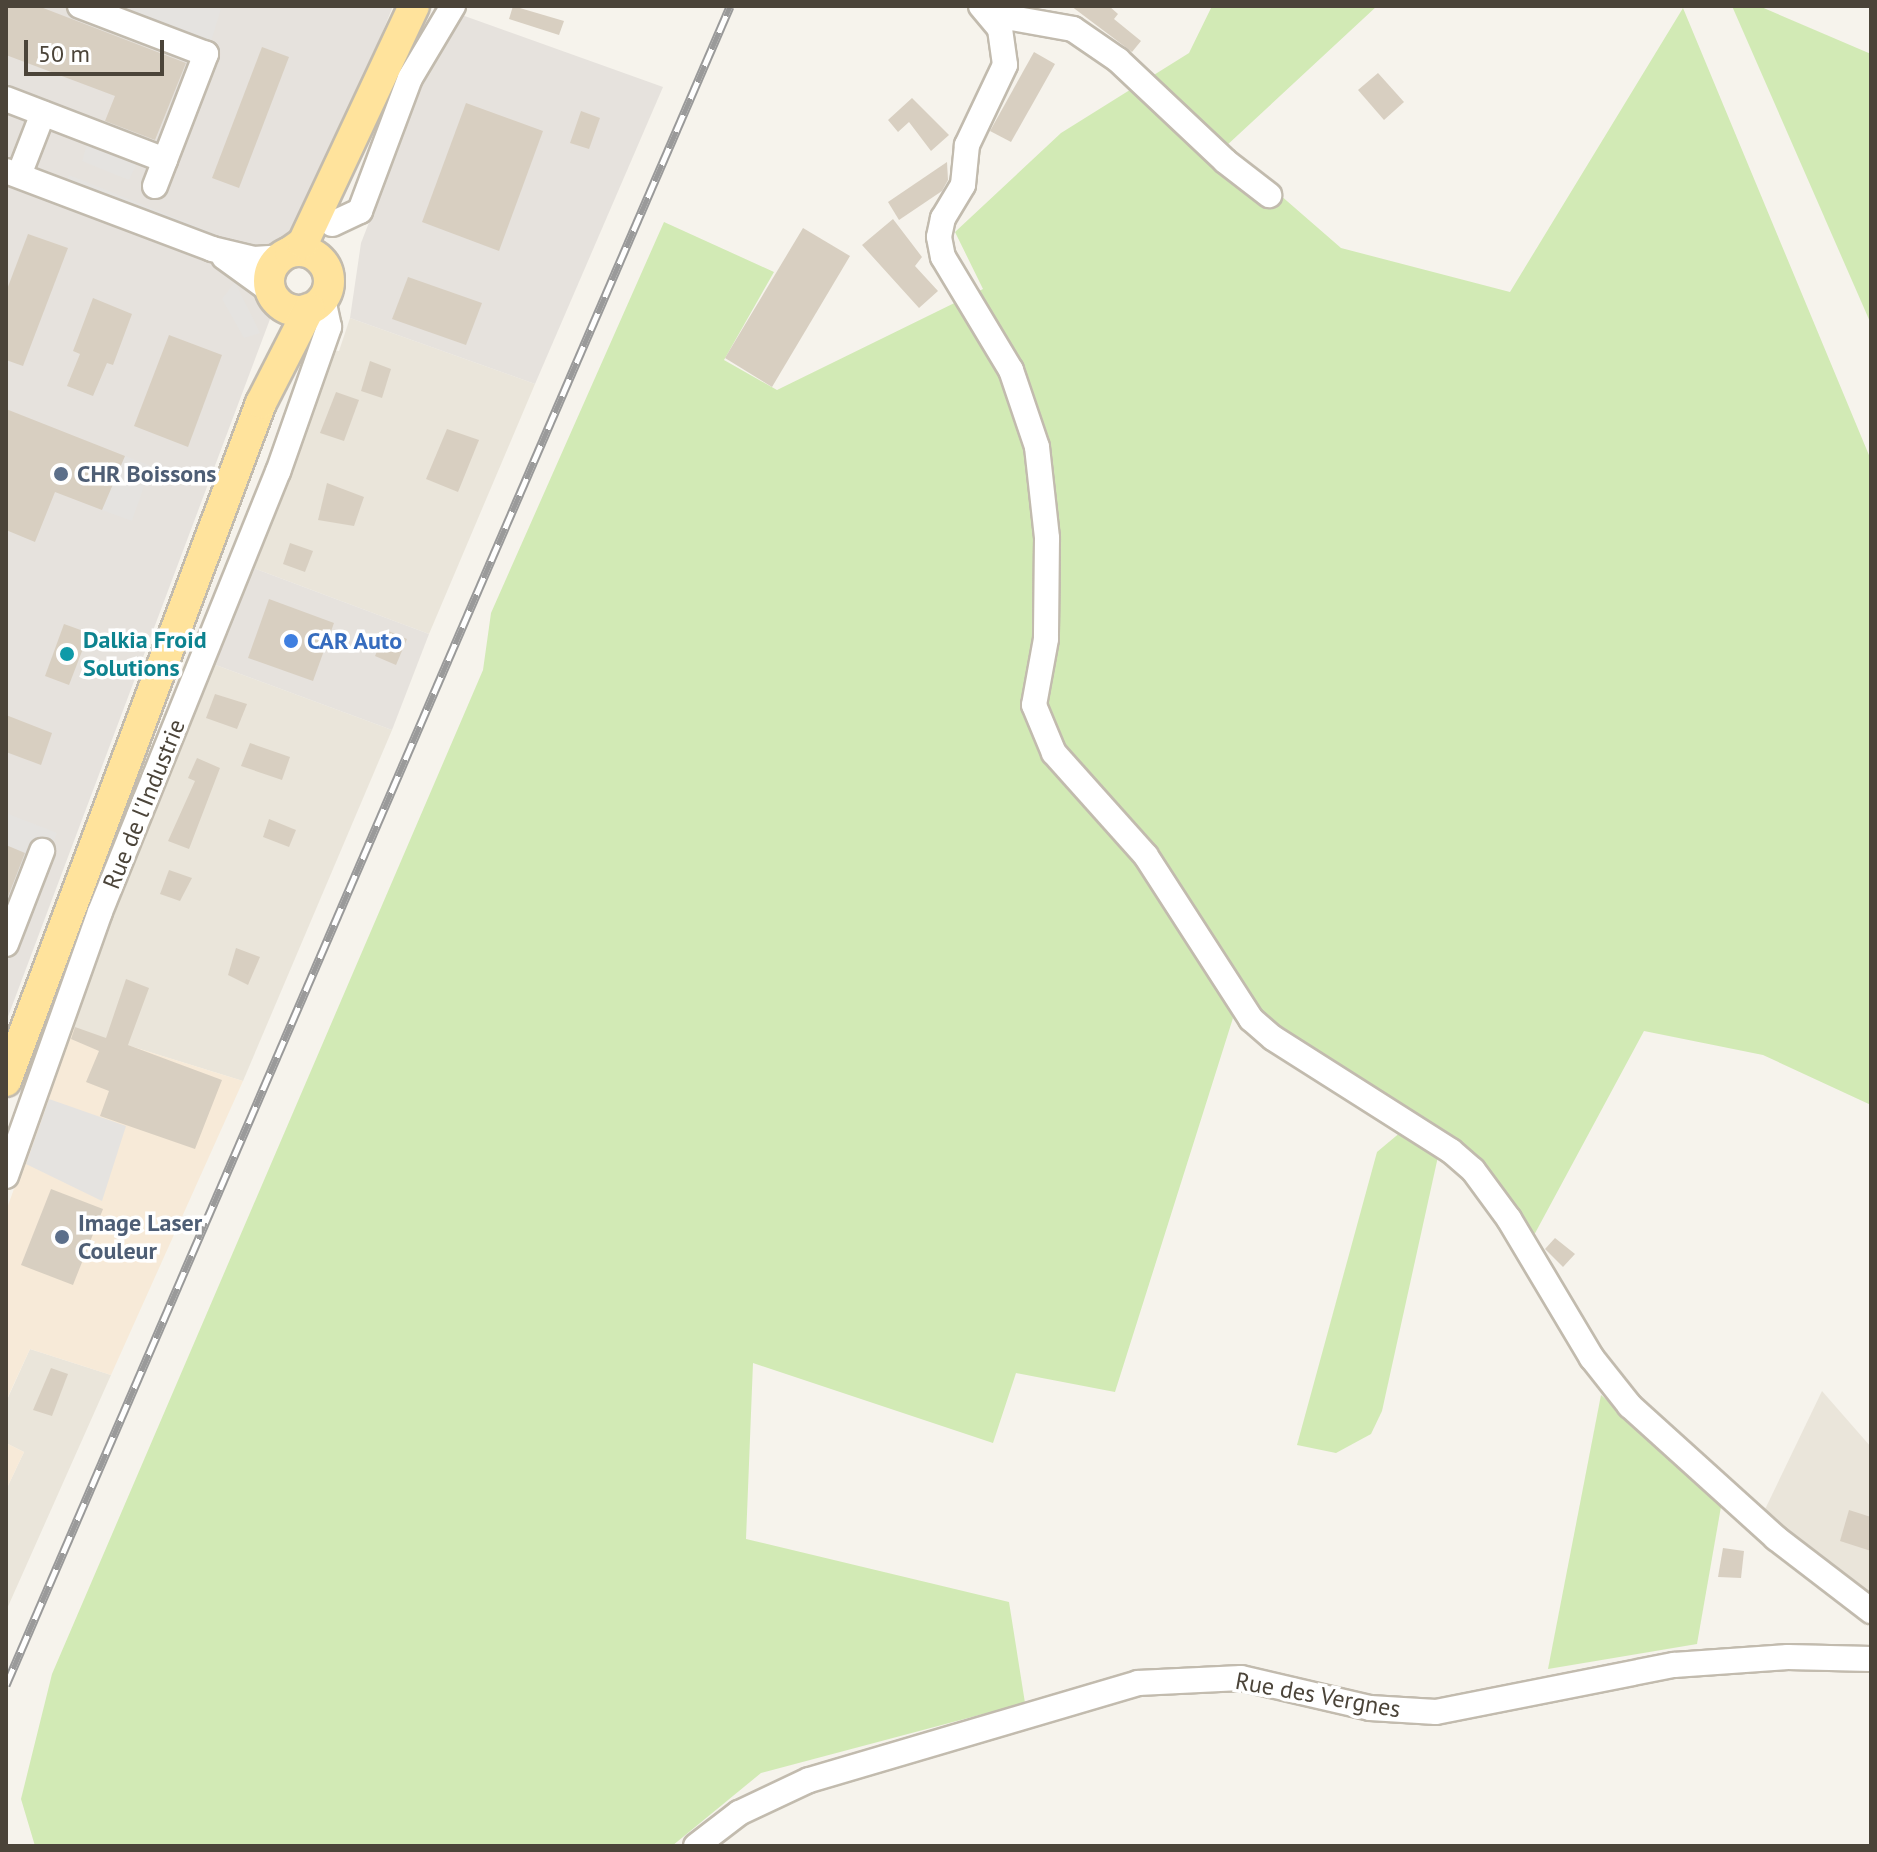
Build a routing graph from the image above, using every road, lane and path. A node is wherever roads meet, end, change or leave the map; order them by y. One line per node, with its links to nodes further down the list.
1 (80, 6): 10 (street)
2 (414, 6): 8 (main road)
3 (453, 6): 14 (street)
4 (985, 10): 5 (street); 6 (street)
5 (1034, 21): 6 (street); 13 (street)
6 (1005, 44): 25 (street)
7 (6, 99): 9 (street)
8 (372, 103): 14 (main road); 16 (main road)
9 (43, 113): 10 (street); 11 (street)
10 (165, 160): 12 (street)
11 (12, 173): 15 (street)
12 (155, 186)
13 (1269, 195)
14 (332, 224): 17 (main road)
15 (212, 249): 16 (street); 18 (street)
16 (286, 255): 17 (main road); 18 (main road)
17 (324, 265): 19 (main road)
18 (273, 296): 19 (main road); 20 (main road, Rue de l'Industrie)
19 (316, 304): 20 (main road, Rue de l'Industrie); 24 (street, Rue de l'Industrie)
20 (261, 403): 23 (main road, Rue de l'Industrie)
21 (42, 851): 22 (street)
22 (6, 944)
23 (6, 1081)
24 (6, 1176)
25 (1871, 1611)
26 (1871, 1659): 27 (street, Rue des Vergnes)
27 (696, 1846)

